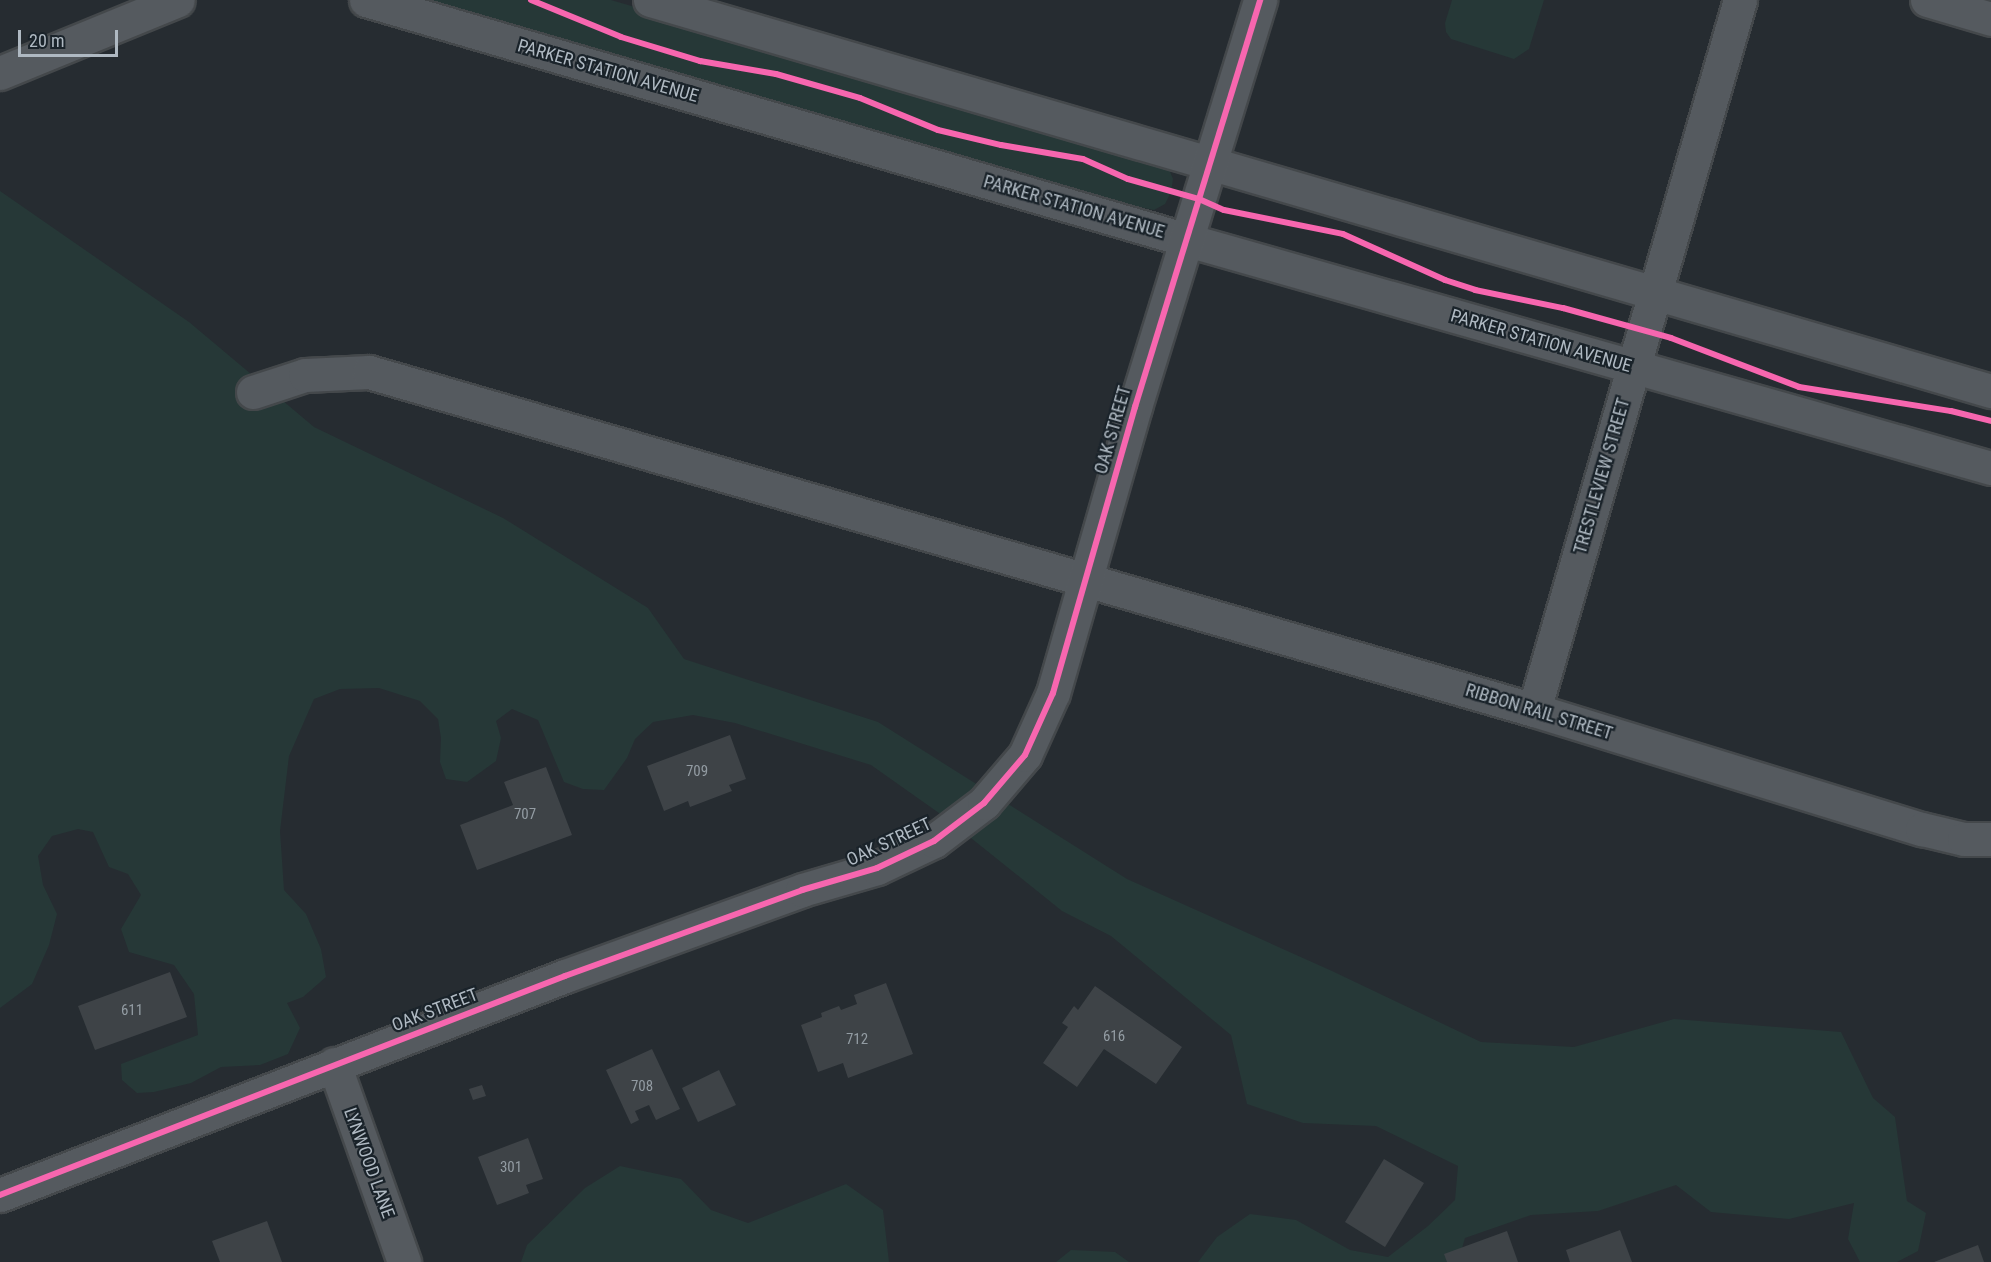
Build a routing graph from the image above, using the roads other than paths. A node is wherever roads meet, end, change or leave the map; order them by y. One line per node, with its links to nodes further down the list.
1 (178, 0): 8 (street)
2 (366, 0): 10 (street, PARKER STATION AVENUE)
3 (650, 0): 9 (street)
4 (1260, 0): 9 (street, OAK STREET)
5 (1740, 0): 11 (street, TRESTLEVIEW STREET)
6 (1928, 0): 7 (street)
7 (1991, 19)
8 (0, 73)
9 (1210, 162): 10 (street, OAK STREET); 11 (street)
10 (1188, 240): 12 (street, PARKER STATION AVENUE); 16 (street, OAK STREET)
11 (1654, 293): 12 (street, TRESTLEVIEW STREET); 13 (street)
12 (1633, 367): 15 (street, PARKER STATION AVENUE); 17 (street, TRESTLEVIEW STREET)
13 (1991, 391)
14 (253, 392): 16 (street, RIBBON RAIL STREET)
15 (1991, 468)
16 (1086, 579): 17 (street, RIBBON RAIL STREET); 19 (street, OAK STREET)
17 (1534, 710): 18 (street, RIBBON RAIL STREET)
18 (1991, 839)
19 (334, 1064): 20 (street, OAK STREET); 21 (street, LYNWOOD LANE)
20 (0, 1195)
21 (404, 1262)

